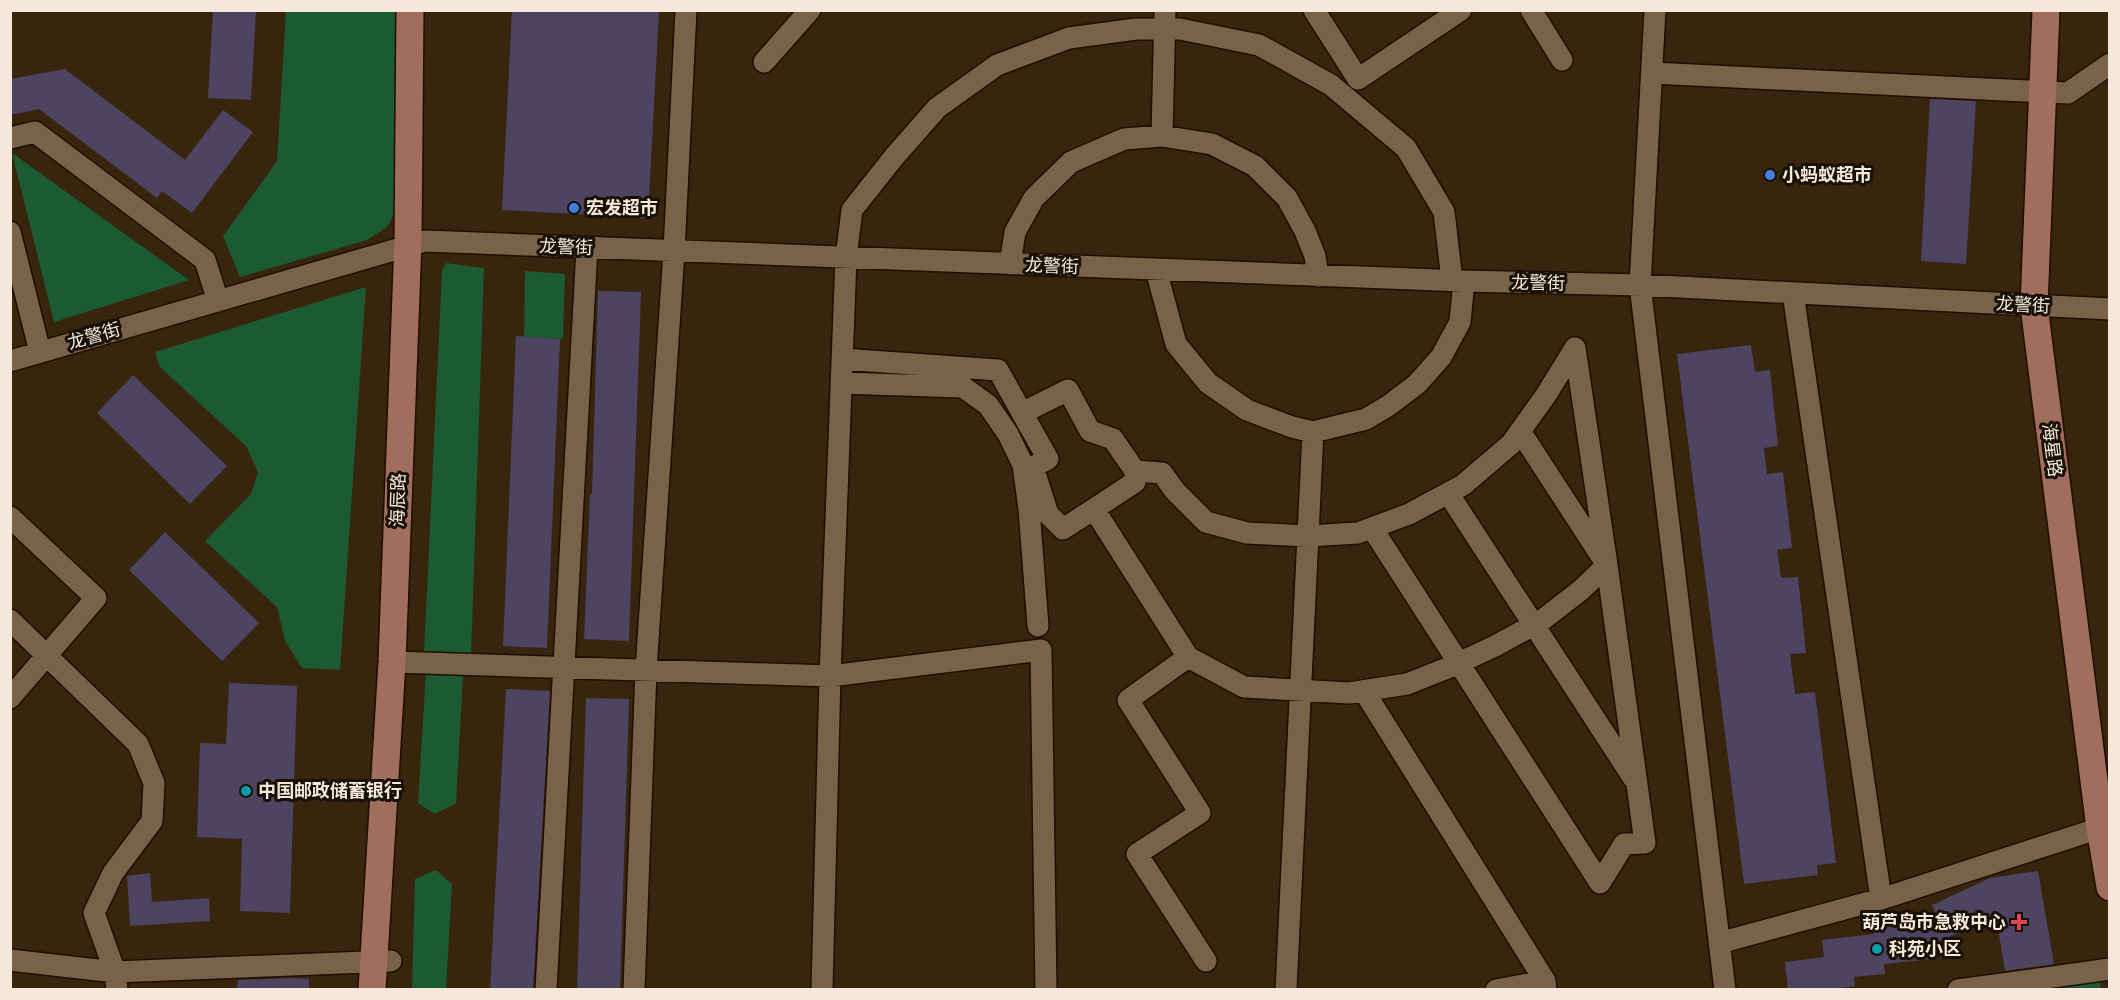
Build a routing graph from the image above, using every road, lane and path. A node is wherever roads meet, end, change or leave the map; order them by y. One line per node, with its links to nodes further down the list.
1 (410, 10): 21 (main road, 海辰路)
2 (427, 10): 21 (main road, 海辰路)
3 (686, 10): 23 (street)
4 (810, 10): 12 (street)
5 (1314, 10): 15 (street)
6 (1461, 10): 15 (street)
7 (1531, 10): 11 (street)
8 (1655, 10): 14 (street)
9 (2046, 10): 16 (main road, 海星路)
10 (1165, 20): 17 (street); 18 (street); 24 (street)
11 (1562, 60)
12 (764, 62)
13 (2109, 64): 16 (street)
14 (1652, 73): 16 (street); 29 (street)
15 (1358, 79): 17 (street)
16 (2042, 92): 32 (main road, 海星路)
17 (1345, 97): 28 (street)
18 (1162, 135): 25 (street); 27 (street)
19 (10, 138): 31 (street)
20 (10, 232): 34 (street)
21 (417, 244): 22 (street, 龙警街); 31 (street, 龙警街); 53 (main road, 海辰路)
22 (587, 248): 23 (street, 龙警街); 55 (street)
23 (674, 251): 24 (street, 龙警街); 56 (street)
24 (846, 258): 25 (street, 龙警街); 35 (street)
25 (1010, 264): 26 (street, 龙警街)
26 (1156, 270): 27 (street, 龙警街); 40 (street)
27 (1317, 276): 28 (street, 龙警街)
28 (1458, 281): 29 (street, 龙警街); 40 (street)
29 (1640, 285): 30 (street, 龙警街); 66 (street)
30 (1794, 293): 32 (street, 龙警街); 65 (street)
31 (218, 301): 34 (street, 龙警街)
32 (2034, 306): 33 (street, 龙警街); 61 (main road, 海星路)
33 (2109, 309)
34 (40, 352): 36 (street, 龙警街)
35 (842, 359): 37 (street); 38 (street)
36 (10, 361)
37 (841, 383): 50 (street); 57 (street)
38 (1022, 413): 41 (street); 43 (street)
39 (1520, 431): 42 (street); 47 (street); 47 (street)
40 (1313, 432): 46 (street)
41 (1135, 471): 43 (street); 46 (street)
42 (1448, 493): 45 (street); 49 (street)
43 (1094, 509): 52 (street)
44 (10, 517): 51 (street)
45 (1372, 528): 46 (street); 54 (street)
46 (1308, 536): 58 (street)
47 (1607, 565): 49 (street); 62 (street)
48 (10, 620): 51 (street)
49 (1533, 625): 54 (street); 62 (street)
50 (1038, 626)
51 (47, 656): 60 (street); 71 (street)
52 (1188, 657): 58 (street); 69 (street)
53 (401, 662): 55 (street); 68 (main road, 海辰路)
54 (1460, 663): 59 (street); 62 (street)
55 (564, 668): 56 (street); 75 (street)
56 (646, 670): 57 (street); 76 (street)
57 (830, 676): 77 (street); 78 (street)
58 (1301, 689): 59 (street); 79 (street)
59 (1364, 690): 72 (street)
60 (10, 698)
61 (2102, 780): 63 (main road, 海星路)
62 (1637, 783)
63 (2100, 828): 64 (main road, 海星路); 65 (street)
64 (2109, 883)
65 (1881, 899): 66 (street)
66 (1719, 943): 81 (street)
67 (10, 960): 71 (street)
68 (382, 961): 71 (street); 73 (main road, 海辰路); 74 (main road, 海辰路)
69 (1206, 961)
70 (2109, 969): 82 (street)
71 (116, 981)
72 (1545, 985): 80 (street)
73 (372, 990)
74 (390, 990)
75 (546, 990)
76 (634, 990)
77 (822, 990)
78 (1046, 990)
79 (1286, 990)
80 (1496, 990)
81 (1725, 990)
82 (1958, 990)

